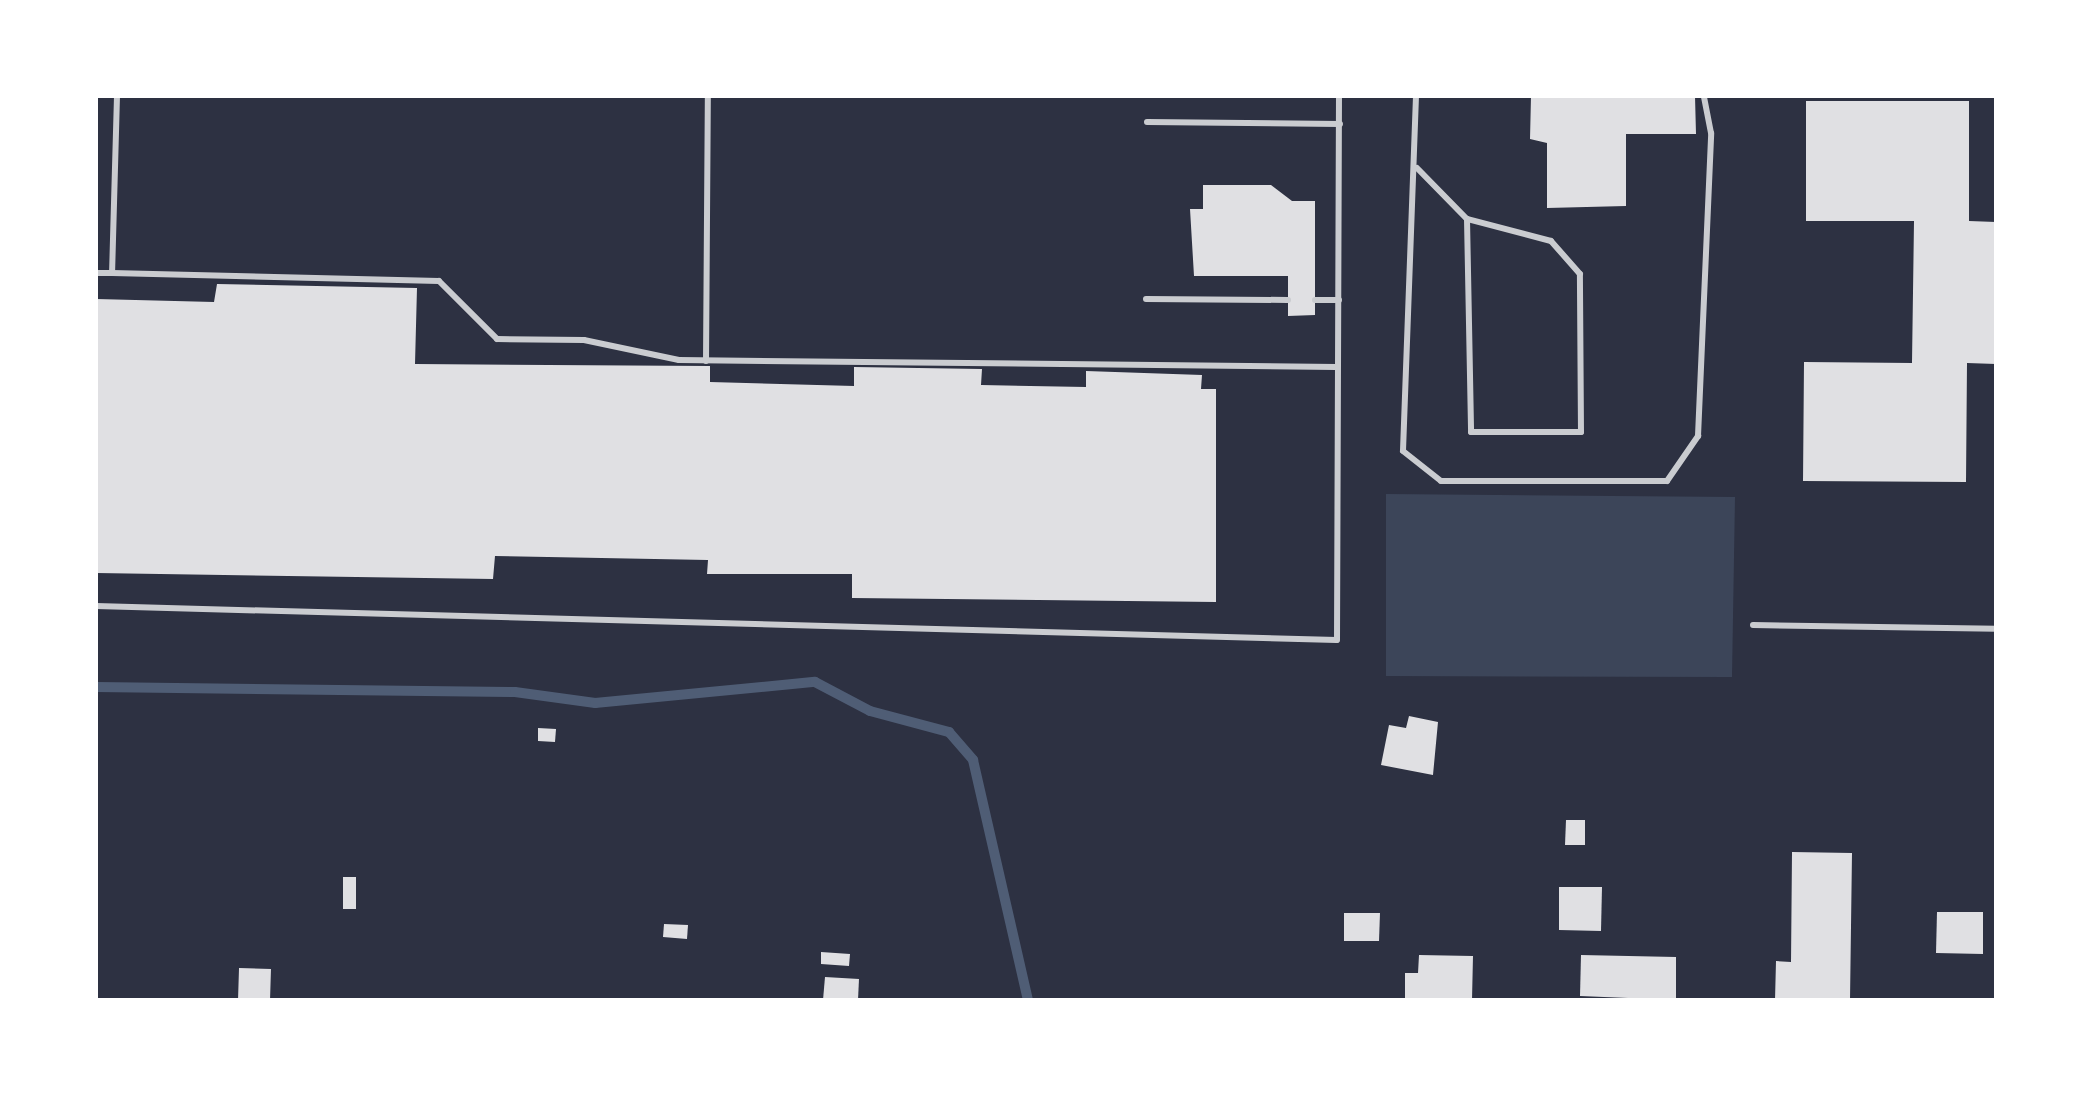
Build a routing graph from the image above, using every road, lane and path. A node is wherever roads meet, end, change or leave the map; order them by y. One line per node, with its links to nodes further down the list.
1 (117, 96): 11 (lane)
2 (708, 96): 16 (lane)
3 (1339, 96): 7 (lane)
4 (1416, 96): 8 (lane)
5 (1704, 96): 8 (lane)
6 (1147, 122): 7 (lane)
7 (1340, 124): 15 (lane)
8 (1417, 168): 9 (lane)
9 (1467, 219): 9 (lane)
10 (96, 273): 11 (lane)
11 (112, 273): 16 (lane)
12 (1146, 299): 13 (lane)
13 (1288, 300)
14 (1315, 300): 15 (lane)
15 (1339, 300): 17 (lane)
16 (706, 361): 17 (lane)
17 (1336, 367): 18 (lane)
18 (96, 606)
19 (1753, 625): 20 (lane)
20 (1996, 629)

